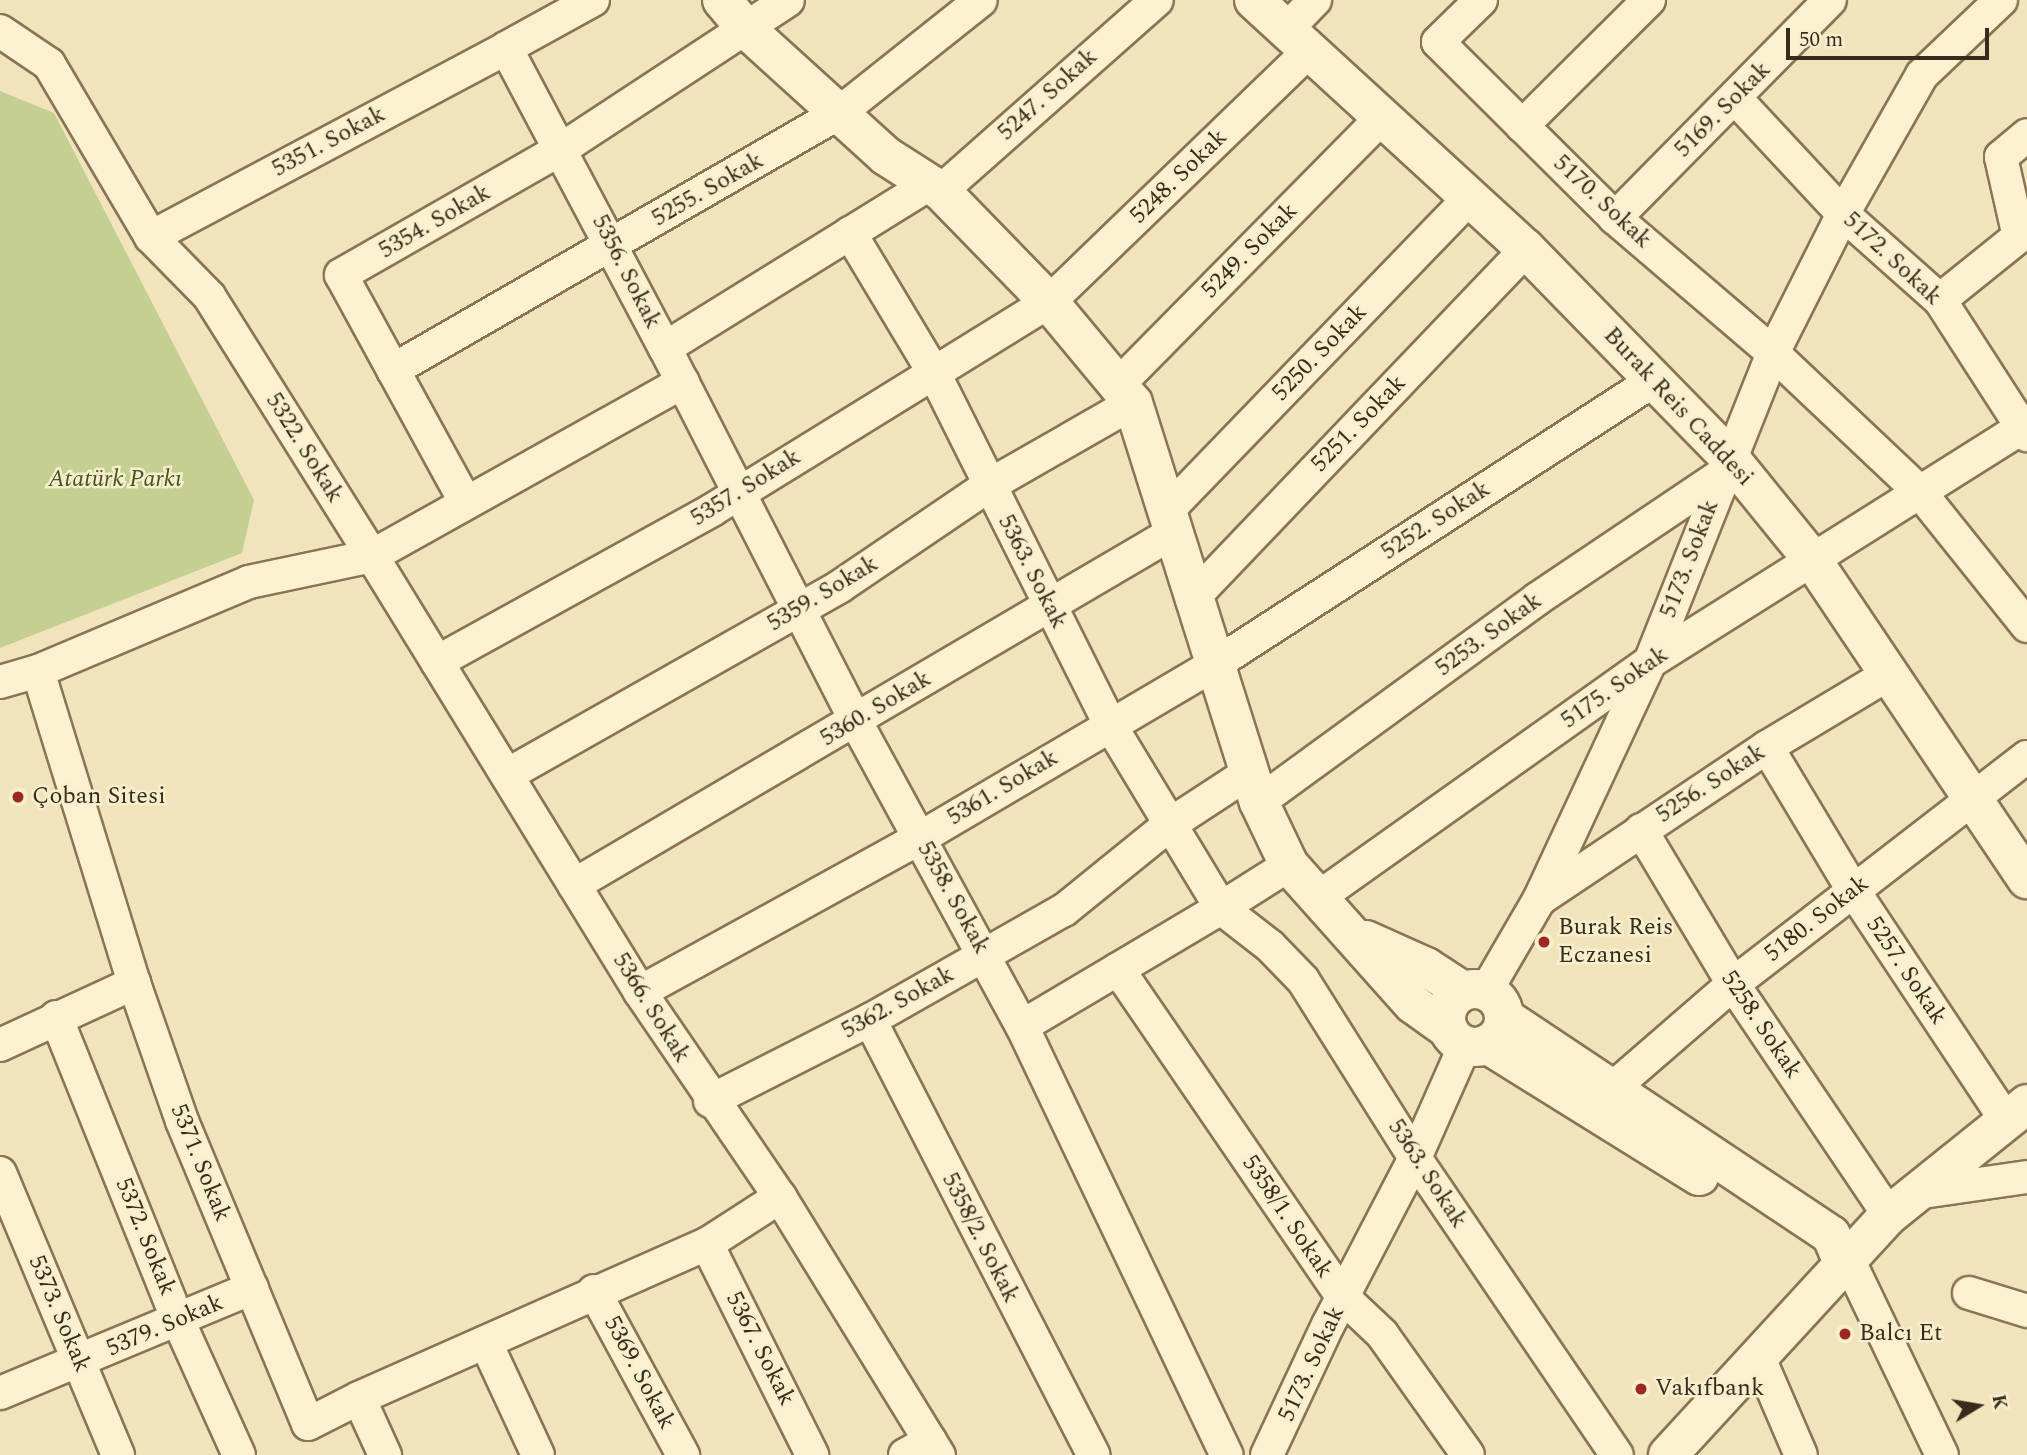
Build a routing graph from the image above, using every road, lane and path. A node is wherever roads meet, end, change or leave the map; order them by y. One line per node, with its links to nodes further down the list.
1 (593, 0): 15 (street)
2 (722, 0): 12 (street)
3 (788, 0): 12 (street, 5354. Sokak)
4 (981, 0): 17 (street, 5255. Sokak)
5 (1157, 0): 22 (street, 5247. Sokak)
6 (1254, 0): 14 (street, Burak Reis Caddesi)
7 (1315, 0): 14 (street, 5248. Sokak)
8 (1480, 0): 19 (street, 5170. Sokak)
9 (1649, 0): 19 (street)
10 (1830, 0): 16 (street, 5169. Sokak)
11 (2001, 0): 24 (street, 5173. Sokak)
12 (747, 29): 17 (street); 21 (street, 5354. Sokak)
13 (0, 31): 28 (street, 5322. Sokak)
14 (1298, 40): 18 (street, Burak Reis Caddesi); 32 (street, 5248. Sokak)
15 (506, 48): 21 (street, 5356. Sokak); 28 (street, 5351. Sokak)
16 (1736, 99): 24 (street, 5172. Sokak); 25 (street, 5169. Sokak)
17 (839, 113): 22 (street); 29 (street, 5255. Sokak)
18 (1383, 116): 23 (street, Burak Reis Caddesi); 39 (street, 5249. Sokak)
19 (1522, 126): 25 (street, 5170. Sokak)
20 (2027, 135): 27 (street)
21 (563, 149): 29 (street, 5356. Sokak); 35 (street, 5354. Sokak)
22 (934, 188): 26 (street, 5356. Sokak); 32 (street)
23 (1470, 197): 30 (street, Burak Reis Caddesi); 46 (street, 5250. Sokak)
24 (1843, 214): 31 (street, 5172. Sokak); 34 (street, 5173. Sokak)
25 (1615, 218): 34 (street, 5170. Sokak)
26 (850, 233): 33 (street, 5356. Sokak); 36 (street, 5363. Sokak)
27 (2023, 233): 31 (street)
28 (151, 237): 47 (street, 5322. Sokak)
29 (612, 247): 33 (street, 5356. Sokak); 35 (street, 5255. Sokak)
30 (1526, 249): 37 (street, Burak Reis Caddesi); 49 (street, 5251. Sokak)
31 (1940, 300): 40 (street, 5172. Sokak)
32 (1049, 303): 36 (street, 5357. Sokak); 39 (street)
33 (666, 348): 38 (street, 5358. Sokak)
34 (1773, 354): 41 (street, 5173. Sokak); 43 (street, 5170. Sokak)
35 (393, 370): 45 (street, 5354. Sokak)
36 (933, 371): 42 (street, 5363. Sokak); 44 (street, 5357. Sokak)
37 (1656, 380): 41 (street, Burak Reis Caddesi); 54 (street, 5252. Sokak)
38 (683, 382): 44 (street, 5358. Sokak); 45 (street)
39 (1125, 395): 42 (street, 5359. Sokak); 46 (street)
40 (2025, 430): 43 (street, 5175. Sokak)
41 (1726, 466): 48 (street, Burak Reis Caddesi); 55 (street, 5173. Sokak); 64 (street, 5253. Sokak)
42 (988, 486): 50 (street, 5363. Sokak); 51 (street, 5359. Sokak)
43 (1919, 491): 48 (street, 5175. Sokak); 52 (street, 5170. Sokak)
44 (740, 492): 51 (street, 5358. Sokak); 53 (street, 5357. Sokak)
45 (466, 503): 47 (street)
46 (1173, 520): 49 (street); 50 (street, 5360. Sokak)
47 (372, 556): 53 (street, 5366. Sokak); 56 (street)
48 (1811, 558): 55 (street, 5175. Sokak); 57 (street, Burak Reis Caddesi)
49 (1192, 599): 54 (street)
50 (1049, 603): 59 (street, 5360. Sokak); 60 (street, 5363. Sokak)
51 (798, 611): 59 (street, 5358. Sokak); 63 (street, 5359. Sokak)
52 (2027, 626)
53 (437, 662): 63 (street, 5366. Sokak)
54 (1217, 663): 60 (street, 5361. Sokak); 64 (street)
55 (1650, 663): 73 (street, 5175. Sokak); 74 (street, 5173. Sokak)
56 (38, 671): 58 (street); 78 (street, 5371. Sokak)
57 (1889, 674): 61 (street, 5256. Sokak); 65 (street, Burak Reis Caddesi)
58 (0, 682)
59 (856, 722): 68 (street, 5358. Sokak); 71 (street, 5360. Sokak)
60 (1109, 723): 66 (street, 5363. Sokak); 68 (street, 5361. Sokak)
61 (1767, 747): 67 (street, 5256. Sokak); 72 (street, 5257. Sokak)
62 (2027, 757): 65 (street, 5180. Sokak)
63 (507, 775): 71 (street, 5366. Sokak)
64 (1254, 787): 66 (street, 5362. Sokak); 69 (street)
65 (1973, 798): 70 (street, Burak Reis Caddesi); 72 (street, 5180. Sokak)
66 (1169, 825): 75 (street, 5363. Sokak); 76 (street, 5362. Sokak)
67 (1641, 830): 74 (street, 5256. Sokak); 79 (street, 5258. Sokak)
68 (920, 838): 76 (street, 5358. Sokak); 80 (street, 5361. Sokak)
69 (1289, 865): 73 (street); 75 (street)
70 (2027, 879)
71 (574, 885): 80 (street, 5366. Sokak)
72 (1853, 890): 79 (street, 5180. Sokak); 88 (street, 5257. Sokak)
73 (1319, 897): 82 (street)
74 (1539, 900): 82 (street, 5173. Sokak)
75 (1221, 908): 77 (street); 89 (street, 5363. Sokak)
76 (985, 955): 83 (street, 5362. Sokak); 84 (street, 5358. Sokak)
77 (1118, 969): 84 (street); 99 (street, 5358/1. Sokak)
78 (134, 983): 81 (street); 96 (street, 5371. Sokak)
79 (1733, 985): 86 (street, 5180. Sokak); 93 (street, 5258. Sokak)
80 (640, 992): 87 (street, 5366. Sokak)
81 (57, 1017): 85 (street); 101 (street, 5372. Sokak)
82 (1475, 1019): 86 (street); 89 (street, 5173. Sokak); 95 (street)
83 (870, 1020): 87 (street, 5362. Sokak); 115 (street, 5358/2. Sokak)
84 (1022, 1026): 116 (street, 5358. Sokak)
85 (0, 1045)
86 (1613, 1088): 95 (street)
87 (710, 1101): 92 (street, 5366. Sokak)
88 (2017, 1112): 93 (street)
89 (1415, 1158): 99 (street, 5173. Sokak); 118 (street, 5363. Sokak)
90 (0, 1173): 104 (street, 5373. Sokak)
91 (2027, 1177): 93 (street)
92 (779, 1197): 94 (street, 5371. Sokak); 107 (street, 5366. Sokak)
93 (1903, 1204): 95 (street)
94 (707, 1244): 97 (street, 5371. Sokak); 114 (street, 5367. Sokak)
95 (1843, 1255): 103 (street); 121 (street)
96 (252, 1288): 101 (street, 5379. Sokak); 106 (street, 5371. Sokak)
97 (594, 1290): 102 (street, 5371. Sokak); 113 (street, 5369. Sokak)
98 (1969, 1293): 100 (street)
99 (1343, 1297): 108 (street, 5358/1. Sokak); 117 (street, 5173. Sokak)
100 (2027, 1311)
101 (178, 1320): 104 (street, 5379. Sokak); 110 (street, 5372. Sokak)
102 (486, 1343): 106 (street, 5371. Sokak); 112 (street)
103 (1760, 1360): 119 (street); 120 (street)
104 (79, 1363): 105 (street, 5379. Sokak); 109 (street, 5373. Sokak)
105 (0, 1393)
106 (359, 1398): 111 (street)
107 (925, 1450)
108 (1458, 1451)
109 (118, 1455)
110 (239, 1455)
111 (385, 1455)
112 (538, 1455)
113 (683, 1455)
114 (812, 1455)
115 (1094, 1455)
116 (1227, 1455)
117 (1267, 1455)
118 (1617, 1455)
119 (1668, 1455)
120 (1801, 1455)
121 (1942, 1455)

